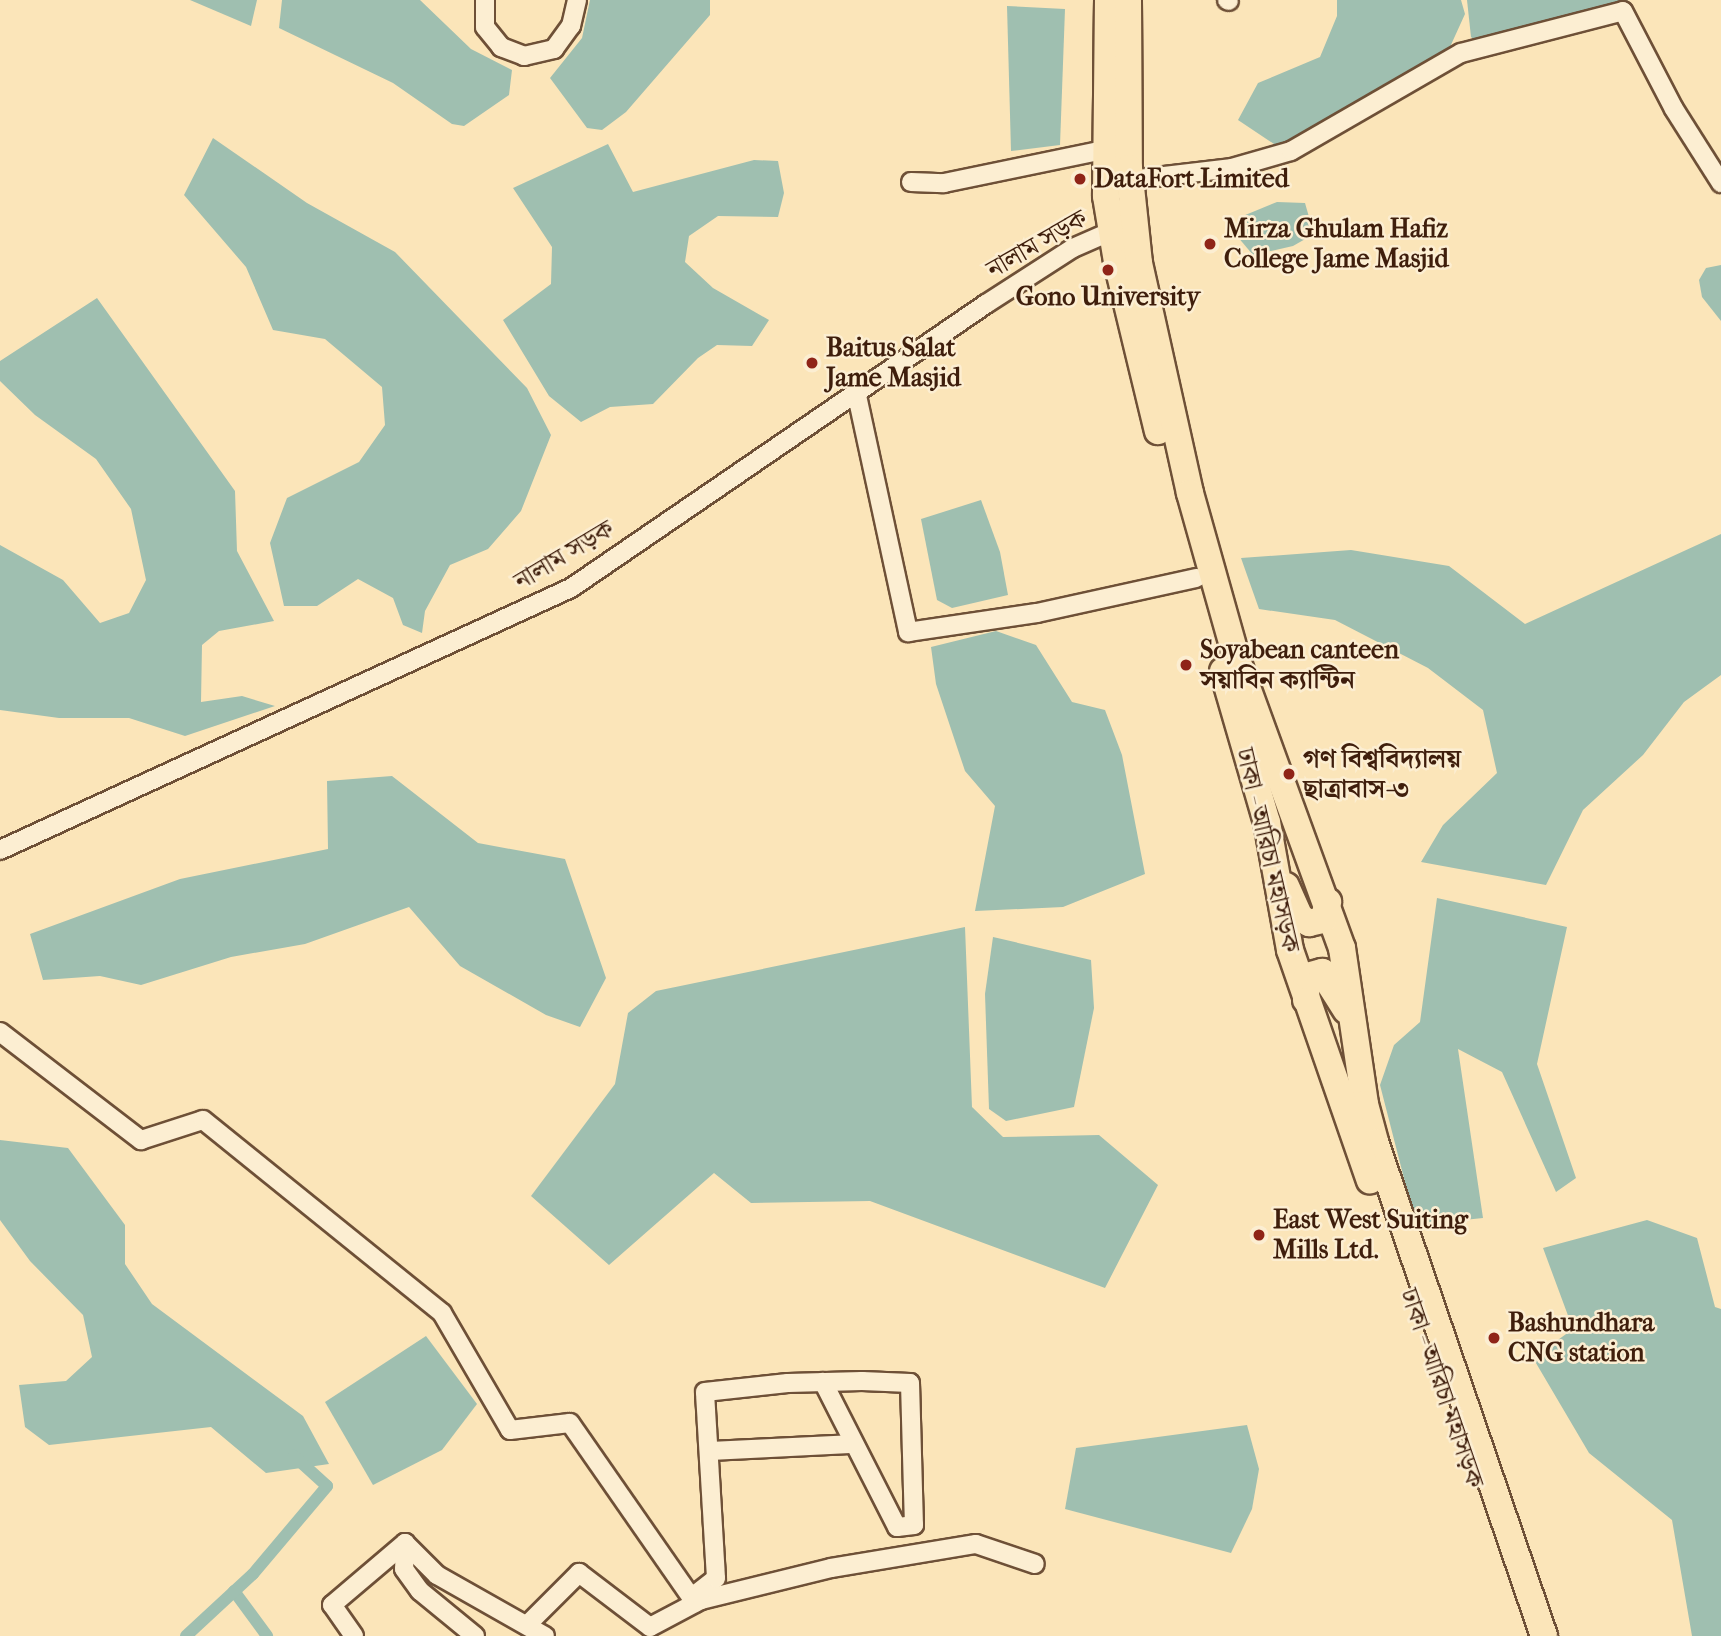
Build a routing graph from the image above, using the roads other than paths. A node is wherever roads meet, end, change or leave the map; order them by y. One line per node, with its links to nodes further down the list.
1 (485, 0): 8 (street)
2 (566, 0): 8 (street)
3 (577, 0): 8 (street)
4 (1108, 0): 9 (highway, ঢাকা - আরিচা মহাসড়ক)
5 (1128, 0): 10 (highway)
6 (1638, 0): 7 (street)
7 (1623, 11): 10 (street); 12 (street)
8 (571, 26)
9 (1104, 150): 11 (street); 13 (highway, ঢাকা - আরিচা মহাসড়ক)
10 (1130, 180): 18 (highway)
11 (911, 182)
12 (1721, 183)
13 (1112, 230): 14 (street, নালাম সড়ক); 15 (highway, ঢাকা - আরিচা মহাসড়ক)
14 (856, 391): 15 (street); 16 (street, নালাম সড়ক)
15 (1196, 578): 17 (highway, ঢাকা - আরিচা মহাসড়ক)
16 (0, 850)
17 (1275, 858): 18 (highway); 19 (highway, ঢাকা - আরিচা মহাসড়ক)
18 (1328, 902): 21 (highway)
19 (1306, 1000): 21 (highway); 32 (highway, ঢাকা - আরিচা মহাসড়ক)
20 (0, 1032): 27 (street)
21 (1356, 1033): 33 (highway)
22 (823, 1382): 23 (street); 23 (street); 24 (street)
23 (851, 1444): 24 (street)
24 (709, 1451): 27 (street)
25 (405, 1543): 28 (street); 29 (street); 30 (street)
26 (1035, 1564): 27 (street)
27 (698, 1601): 28 (street)
28 (529, 1623): 31 (street)
29 (355, 1636)
30 (475, 1636)
31 (545, 1636)
32 (1526, 1636)
33 (1544, 1636)

